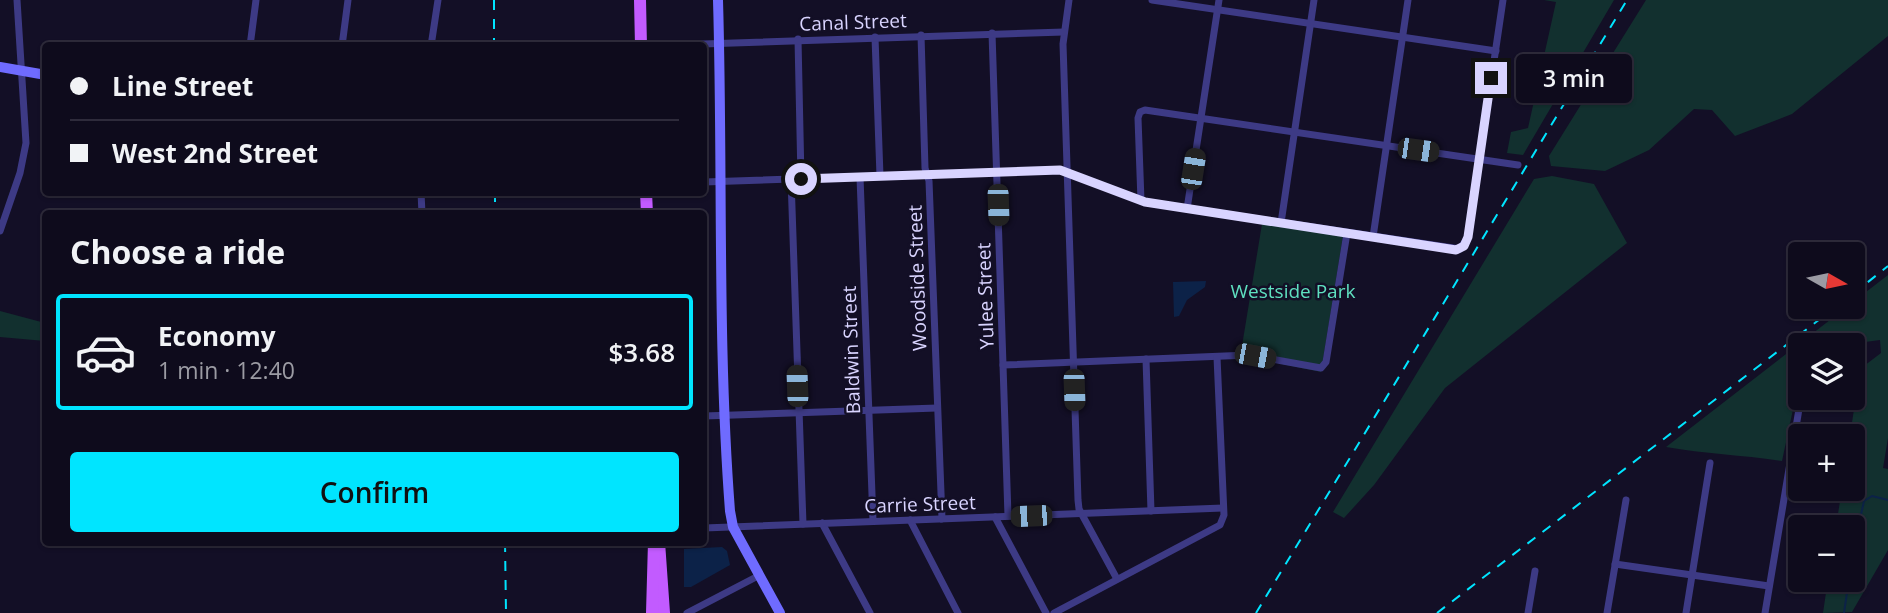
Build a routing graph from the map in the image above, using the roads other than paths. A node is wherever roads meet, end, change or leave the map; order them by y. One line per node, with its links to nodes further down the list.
1 (18, 0): 29 (street)
2 (257, 0): 22 (street)
3 (348, 0): 23 (street)
4 (438, 0): 24 (street)
5 (640, 0): 25 (main road)
6 (718, 0): 21 (street)
7 (1069, 0): 15 (street)
8 (1152, 0): 13 (street)
9 (1219, 0): 13 (street)
10 (1314, 0): 14 (street)
11 (1408, 0): 19 (street)
12 (1503, 0): 27 (street)
13 (1217, 10): 14 (street); 31 (street)
14 (1310, 24): 19 (street); 32 (street)
15 (1064, 32): 16 (street, Canal Street); 37 (street)
16 (992, 33): 17 (street, Canal Street); 36 (street, Yulee Street)
17 (920, 35): 18 (street, Canal Street); 39 (street, Woodside Street)
18 (876, 37): 20 (street, Canal Street); 38 (street)
19 (1403, 38): 27 (street); 33 (street)
20 (798, 39): 21 (street, Canal Street); 42 (street)
21 (719, 41): 26 (street, Canal Street); 44 (street)
22 (251, 42)
23 (343, 42)
24 (432, 42)
25 (642, 42)
26 (704, 42)
27 (1496, 51): 34 (street)
28 (0, 67): 29 (street)
29 (18, 70): 30 (street); 48 (street)
30 (42, 74)
31 (1201, 118): 32 (street); 45 (street); 46 (street)
32 (1294, 132): 33 (street); 47 (street)
33 (1386, 146): 34 (street); 50 (street)
34 (1479, 159): 35 (street); 50 (street)
35 (1518, 165)
36 (996, 173): 37 (street); 39 (street); 54 (street, Yulee Street)
37 (1067, 173): 45 (street); 53 (street)
38 (880, 176): 39 (street); 40 (street)
39 (927, 176): 55 (street, Woodside Street)
40 (860, 177): 42 (street); 57 (street, Baldwin Street)
41 (790, 179): 42 (street); 44 (street); 58 (street)
42 (801, 179)
43 (707, 182): 44 (street)
44 (721, 182): 59 (street)
45 (1141, 201): 46 (street)
46 (1187, 209): 47 (street)
47 (1281, 223): 49 (street)
48 (0, 231)
49 (1347, 233): 50 (street); 51 (street)
50 (1373, 237)
51 (1217, 357): 52 (street); 63 (street)
52 (1146, 359): 53 (street); 64 (street)
53 (1073, 362): 54 (street); 65 (street)
54 (1003, 365): 66 (street, Yulee Street)
55 (937, 408): 57 (street); 68 (street, Woodside Street)
56 (1799, 410): 82 (street)
57 (869, 411): 58 (street); 70 (street, Baldwin Street)
58 (798, 413): 59 (street); 72 (street)
59 (726, 415): 60 (street); 73 (street)
60 (707, 416)
61 (1710, 463): 78 (street)
62 (1626, 500): 76 (street)
63 (1223, 508): 64 (street, Carrie Street); 80 (street)
64 (1151, 511): 65 (street, Carrie Street)
65 (1081, 514): 66 (street, Carrie Street); 80 (street)
66 (1008, 516): 67 (street, Carrie Street)
67 (995, 517): 68 (street, Carrie Street); 89 (street)
68 (942, 519): 69 (street, Carrie Street)
69 (910, 520): 70 (street, Carrie Street); 88 (street)
70 (873, 521): 71 (street, Carrie Street)
71 (822, 523): 72 (street, Carrie Street); 87 (street)
72 (803, 524): 73 (street, Carrie Street)
73 (733, 527): 74 (street, Carrie Street); 79 (street)
74 (707, 528)
75 (657, 546): 81 (main road)
76 (1615, 565): 78 (street); 92 (street)
77 (1535, 571): 91 (street)
78 (1692, 574): 82 (street); 93 (street)
79 (760, 575): 83 (street); 86 (street)
80 (1117, 579): 90 (street)
81 (657, 585): 84 (main road); 85 (main road)
82 (1769, 586): 94 (street)
83 (691, 612)
84 (652, 613)
85 (664, 613)
86 (780, 613)
87 (870, 613)
88 (958, 613)
89 (1046, 613)
90 (1054, 613)
91 (1528, 613)
92 (1607, 613)
93 (1686, 613)
94 (1765, 613)

